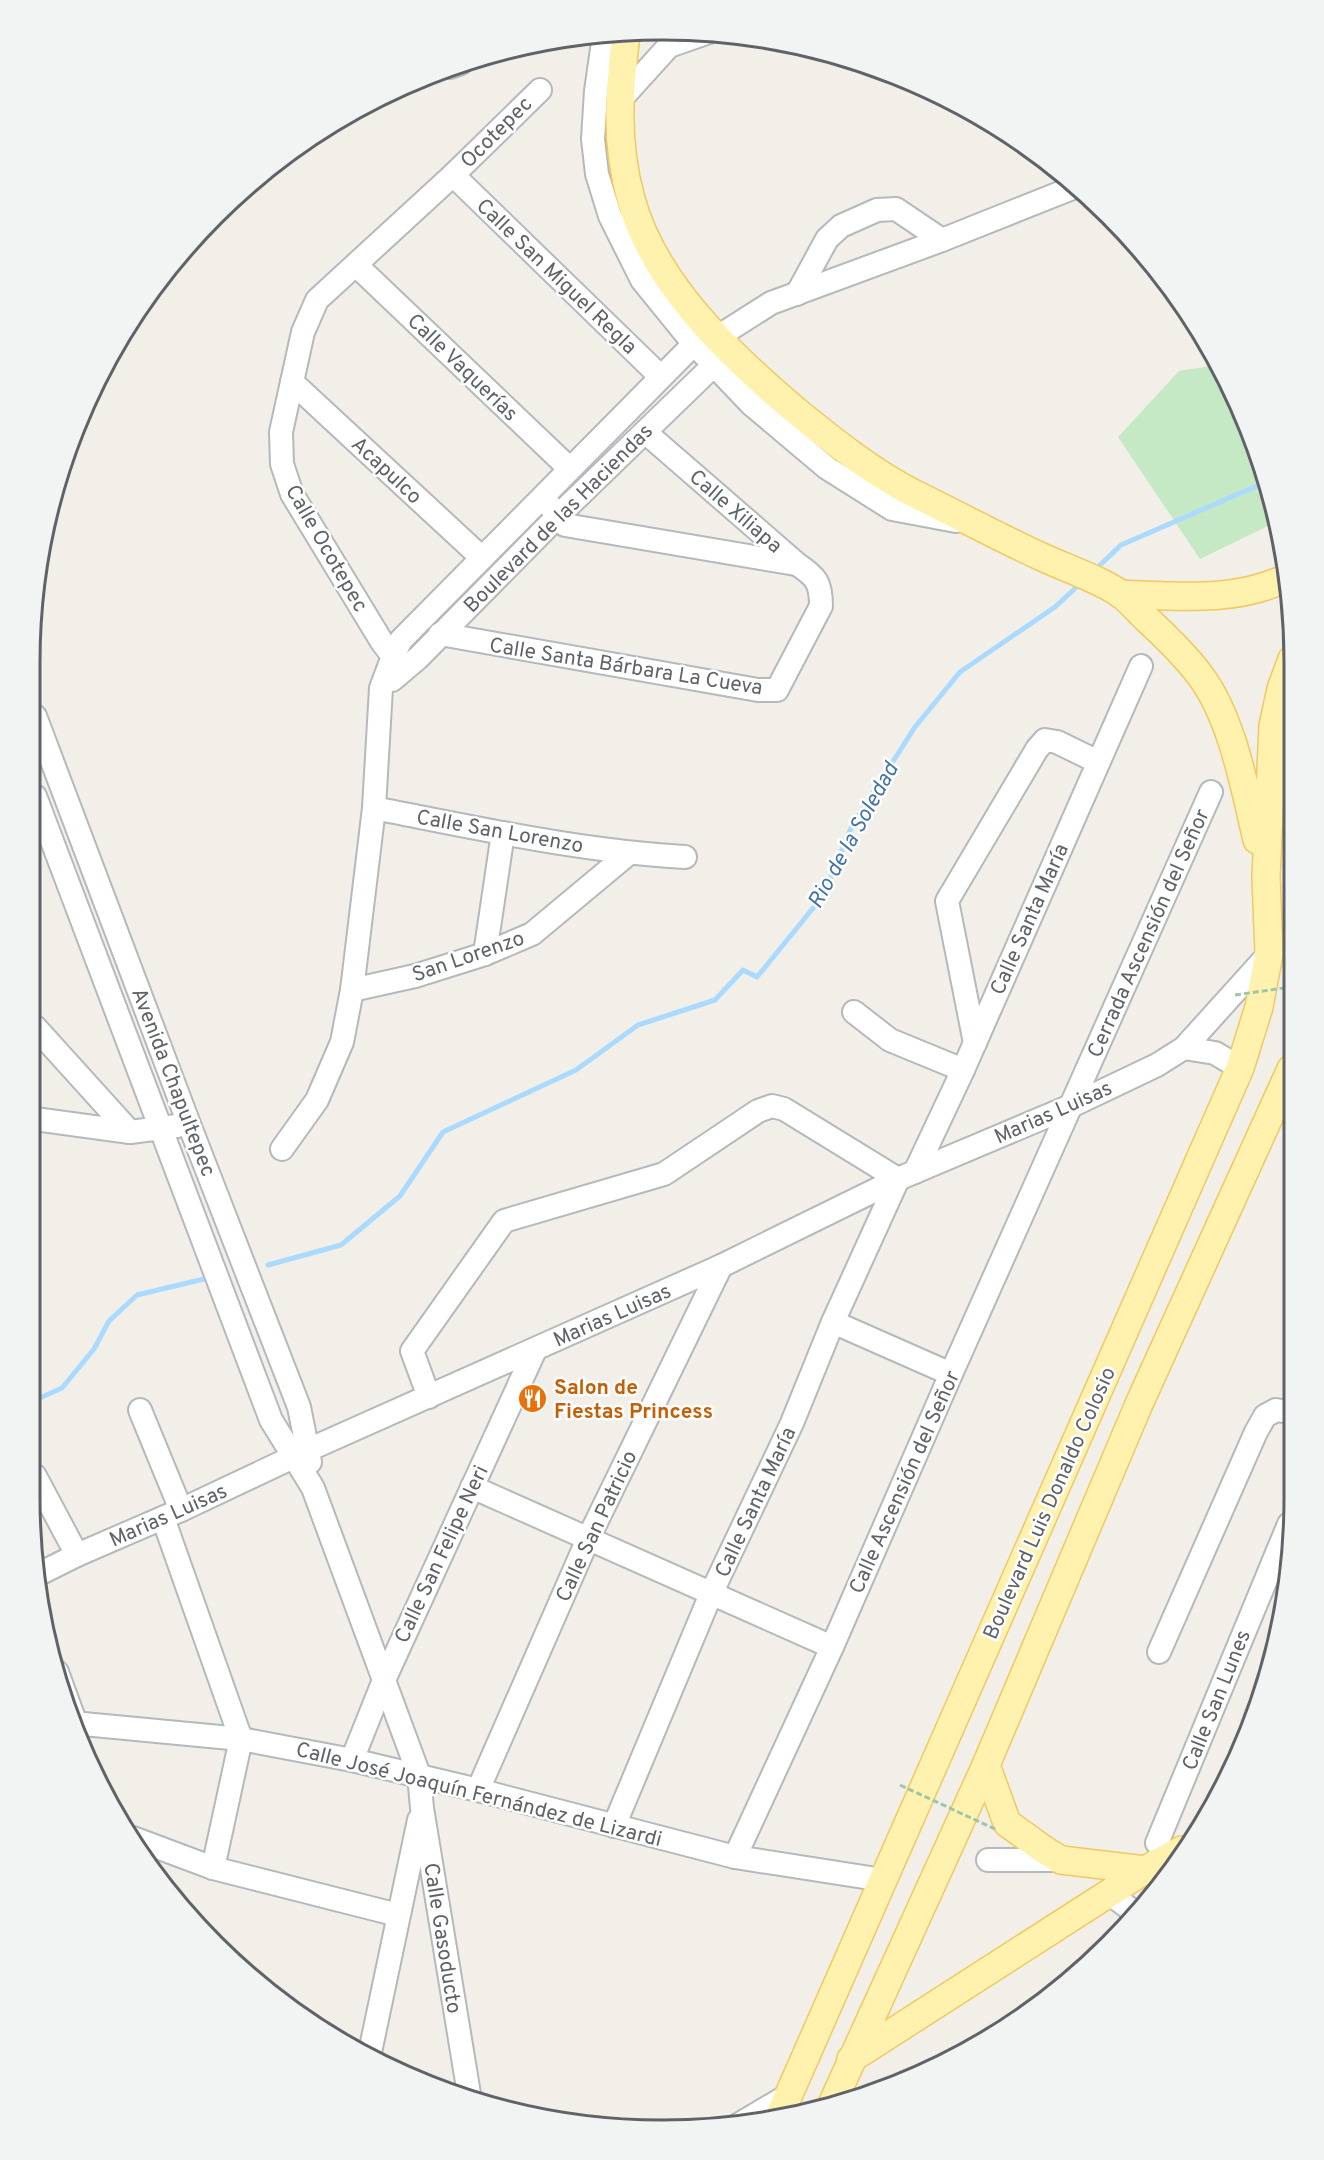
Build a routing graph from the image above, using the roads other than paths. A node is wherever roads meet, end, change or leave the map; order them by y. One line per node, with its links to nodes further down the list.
1 (670, 40): 5 (street)
2 (625, 42): 5 (main road)
3 (603, 44): 11 (street)
4 (540, 90): 6 (street, Ocotepec)
5 (620, 100): 11 (main road)
6 (453, 175): 9 (street, Calle Ocotepec); 13 (street, Calle San Miguel Regla)
7 (1066, 190): 8 (street, Boulevard de las Haciendas)
8 (942, 240): 10 (street, Boulevard de las Haciendas); 10 (street)
9 (356, 265): 14 (street, Calle Ocotepec); 16 (street, Calle Vaquerías)
10 (797, 294): 11 (street, Boulevard de las Haciendas)
11 (705, 341): 12 (street); 13 (street, Boulevard de las Haciendas); 19 (main road)
12 (714, 365): 15 (street, Boulevard de las Haciendas); 19 (street)
13 (661, 376): 16 (street, Boulevard de las Haciendas)
14 (292, 382): 20 (street, Acapulco); 26 (street, Calle Ocotepec)
15 (645, 432): 18 (street, Boulevard de las Haciendas); 21 (street, Calle Xiliapa)
16 (570, 469): 17 (street, Boulevard de las Haciendas)
17 (541, 497): 18 (street); 20 (street, Boulevard de las Haciendas)
18 (558, 516): 21 (street); 25 (street, Boulevard de las Haciendas)
19 (984, 528): 23 (main road)
20 (482, 558): 26 (street, Boulevard de las Haciendas)
21 (797, 564): 24 (street, Calle Xiliapa)
22 (1278, 582): 23 (main road)
23 (1113, 590): 37 (main road)
24 (821, 593): 25 (street, Calle Santa Bárbara La Cueva)
25 (441, 634): 26 (street, Boulevard de las Haciendas)
26 (398, 663): 32 (street)
27 (1141, 666): 30 (street, Calle Santa María)
28 (1284, 681): 37 (main road)
29 (40, 729): 50 (street, Avenida Chapultepec)
30 (1098, 762): 43 (street, Calle Santa María); 43 (street)
31 (1211, 792): 48 (street, Cerrada Ascensión del Señor)
32 (374, 808): 34 (street, Calle San Lorenzo); 40 (street)
33 (40, 809): 51 (street, Avenida Chapultepec)
34 (503, 833): 35 (street, Calle San Lorenzo); 38 (street)
35 (628, 854): 36 (street, Calle San Lorenzo); 38 (street, San Lorenzo)
36 (685, 857)
37 (1266, 877): 39 (main road, Boulevard Luis Donaldo Colosio)
38 (485, 954): 40 (street, San Lorenzo)
39 (1269, 954): 44 (street, Marias Luisas); 45 (main road, Boulevard Luis Donaldo Colosio)
40 (352, 990): 53 (street)
41 (854, 1012): 46 (street)
42 (40, 1033): 52 (street)
43 (975, 1043): 46 (street, Calle Santa María)
44 (1184, 1048): 45 (street); 48 (street, Marias Luisas)
45 (1240, 1068): 89 (main road, Boulevard Luis Donaldo Colosio)
46 (963, 1070): 54 (street, Calle Santa María)
47 (1284, 1084): 77 (main road, Boulevard Luis Donaldo Colosio)
48 (1071, 1106): 54 (street, Marias Luisas); 58 (street, Calle Ascensión del Señor)
49 (40, 1120): 52 (street)
50 (189, 1124): 51 (street); 62 (street, Avenida Chapultepec)
51 (163, 1129): 52 (street); 62 (street, Avenida Chapultepec)
52 (130, 1132)
53 (282, 1149)
54 (906, 1176): 55 (street, Marias Luisas); 56 (street, Calle Santa María); 59 (street)
55 (721, 1266): 57 (street, Marias Luisas); 66 (street, Calle San Patricio)
56 (833, 1322): 58 (street); 70 (street, Calle Santa María)
57 (535, 1350): 59 (street, Marias Luisas); 64 (street, Calle San Felipe Neri)
58 (951, 1374): 71 (street, Calle Ascensión del Señor)
59 (429, 1397): 62 (street, Marias Luisas)
60 (140, 1410): 65 (street)
61 (1284, 1410): 72 (street)
62 (301, 1453): 65 (street, Marias Luisas); 73 (street, Calle Gasoducto)
63 (40, 1485): 68 (street)
64 (472, 1487): 66 (street); 73 (street, Calle San Felipe Neri)
65 (172, 1514): 68 (street, Marias Luisas); 75 (street)
66 (588, 1539): 70 (street); 79 (street, Calle San Patricio)
67 (1281, 1544): 83 (street, Calle San Lunes)
68 (77, 1555): 69 (street, Marias Luisas)
69 (45, 1571)
70 (711, 1594): 71 (street); 81 (street, Calle Santa María)
71 (832, 1647): 84 (street, Calle Ascensión del Señor)
72 (1159, 1652)
73 (384, 1680): 76 (street, Calle San Felipe Neri); 78 (street, Calle Gasoducto)
74 (84, 1725): 75 (street, Calle José Joaquín Fernández de Lizardi)
75 (241, 1739): 76 (street, Calle José Joaquín Fernández de Lizardi); 87 (street)
76 (352, 1760): 78 (street, Calle José Joaquín Fernández de Lizardi)
77 (986, 1766): 86 (main road); 94 (main road, Boulevard Luis Donaldo Colosio)
78 (419, 1775): 79 (street, Calle José Joaquín Fernández de Lizardi); 80 (street, Calle Gasoducto)
79 (478, 1790): 81 (street, Calle José Joaquín Fernández de Lizardi)
80 (422, 1808): 92 (street); 95 (street, Calle Gasoducto)
81 (614, 1826): 84 (street, Calle José Joaquín Fernández de Lizardi)
82 (145, 1842): 87 (street)
83 (1169, 1847): 88 (main road)
84 (735, 1857): 89 (street, Calle José Joaquín Fernández de Lizardi)
85 (988, 1860): 86 (street)
86 (1061, 1860): 88 (main road)
87 (213, 1868): 92 (street)
88 (1145, 1870): 90 (main road)
89 (883, 1880): 97 (main road, Boulevard Luis Donaldo Colosio)
90 (1109, 1893): 91 (street); 94 (main road)
91 (1129, 1908)
92 (398, 1915): 93 (street)
93 (371, 2047)
94 (851, 2059): 96 (main road, Boulevard Luis Donaldo Colosio)
95 (468, 2089)
96 (836, 2094)
97 (783, 2106)

